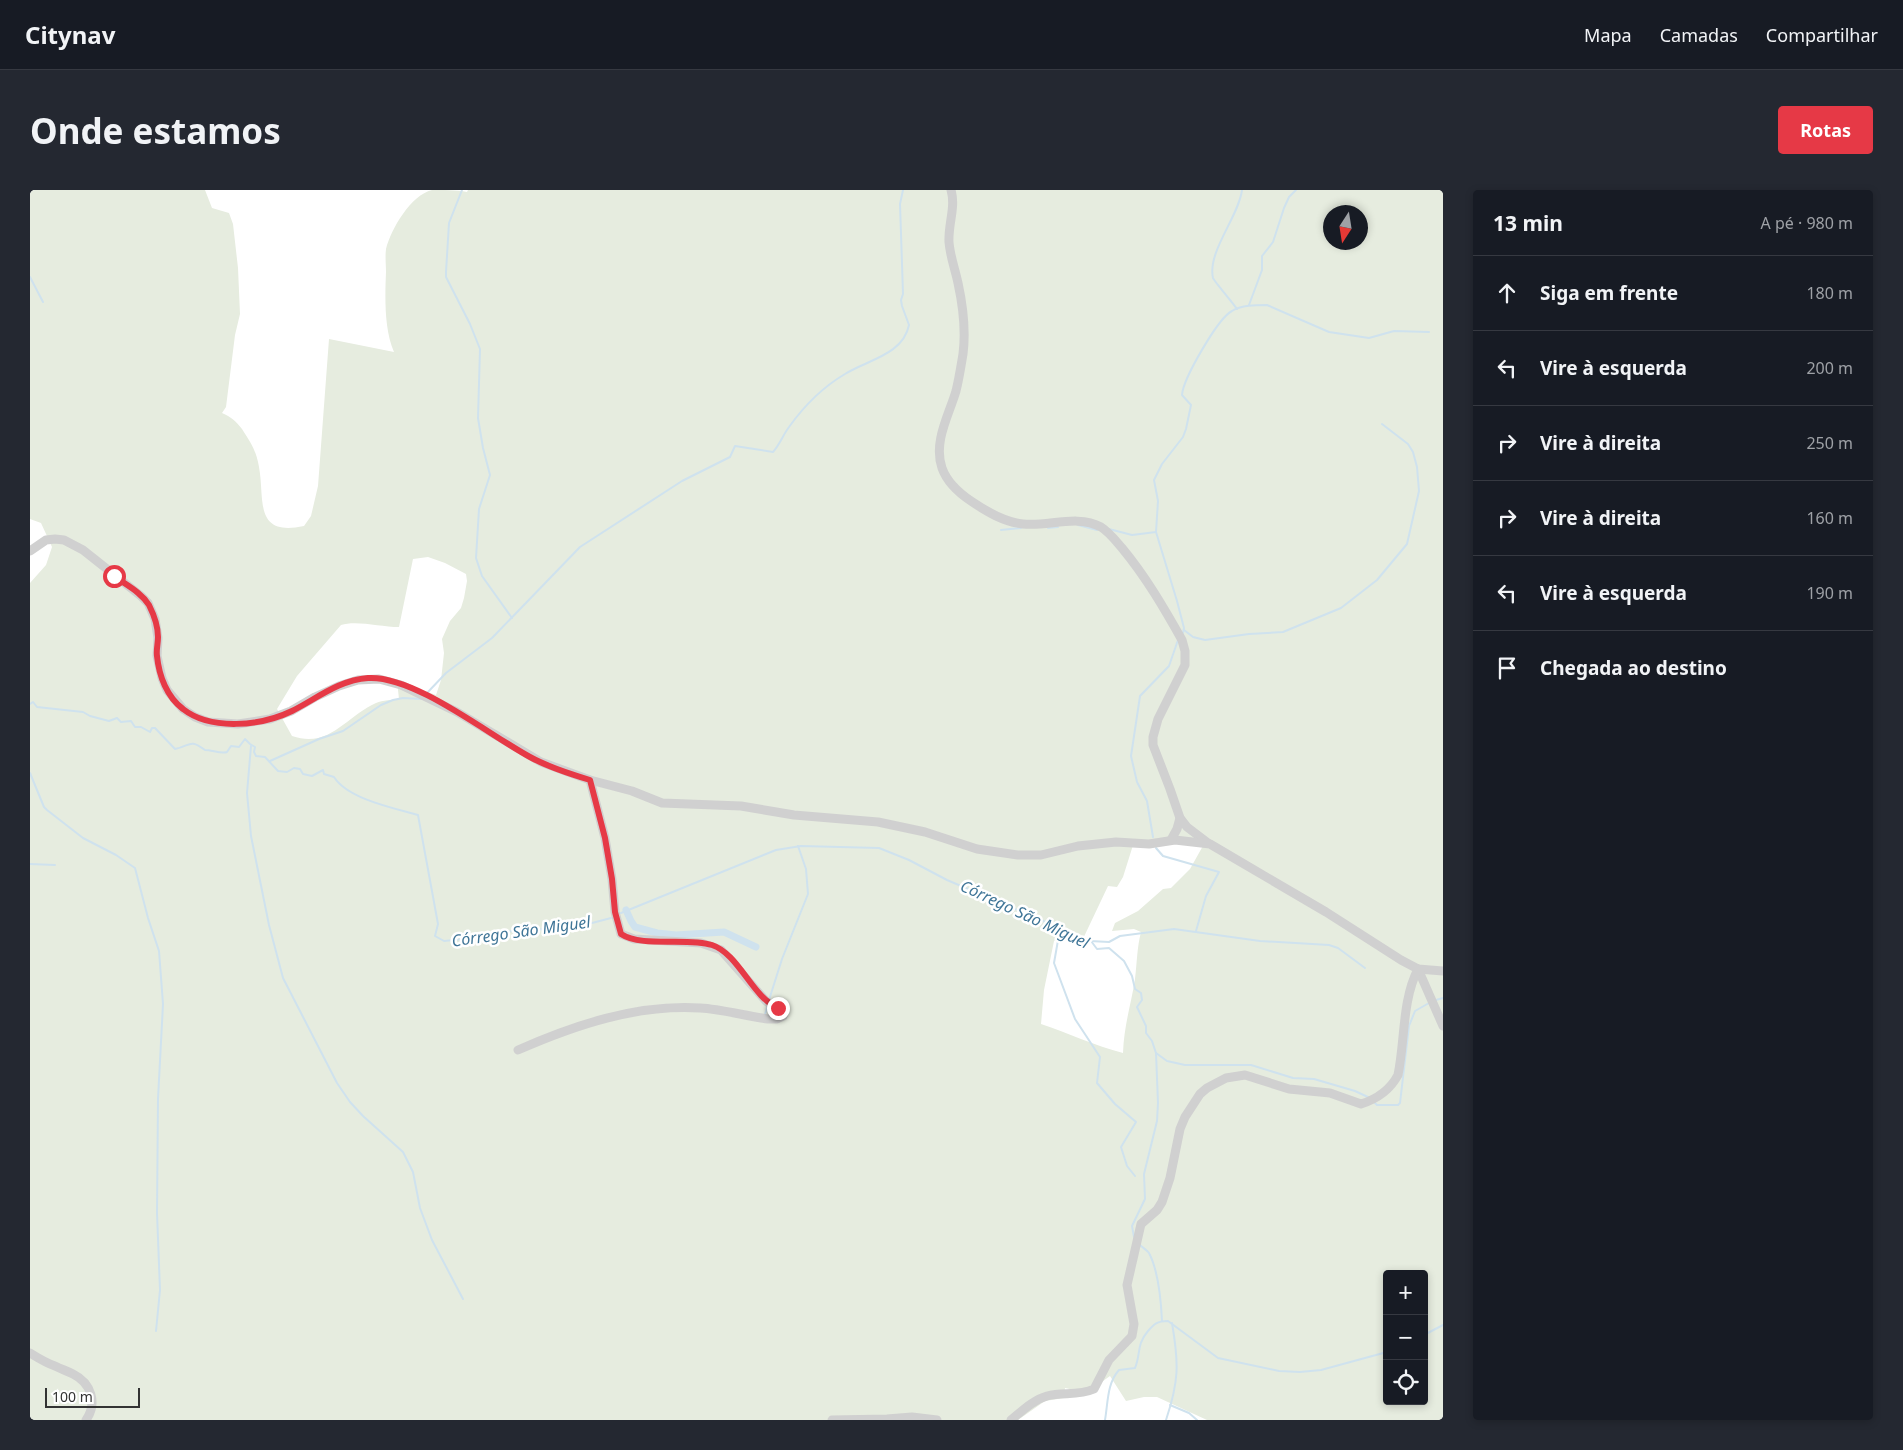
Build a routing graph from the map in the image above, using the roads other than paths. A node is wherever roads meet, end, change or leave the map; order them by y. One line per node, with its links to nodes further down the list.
1 (951, 190): 4 (street)
2 (30, 551): 3 (street)
3 (590, 780): 5 (street); 10 (street)
4 (1180, 818): 5 (street); 6 (street)
5 (1171, 840): 6 (street)
6 (1210, 844): 7 (street)
7 (1418, 969): 8 (street); 9 (street); 15 (street)
8 (1443, 971)
9 (1443, 1026)
10 (518, 1050)
11 (30, 1353): 12 (street)
12 (86, 1420)
13 (832, 1420): 14 (street)
14 (936, 1420)
15 (1011, 1420)

